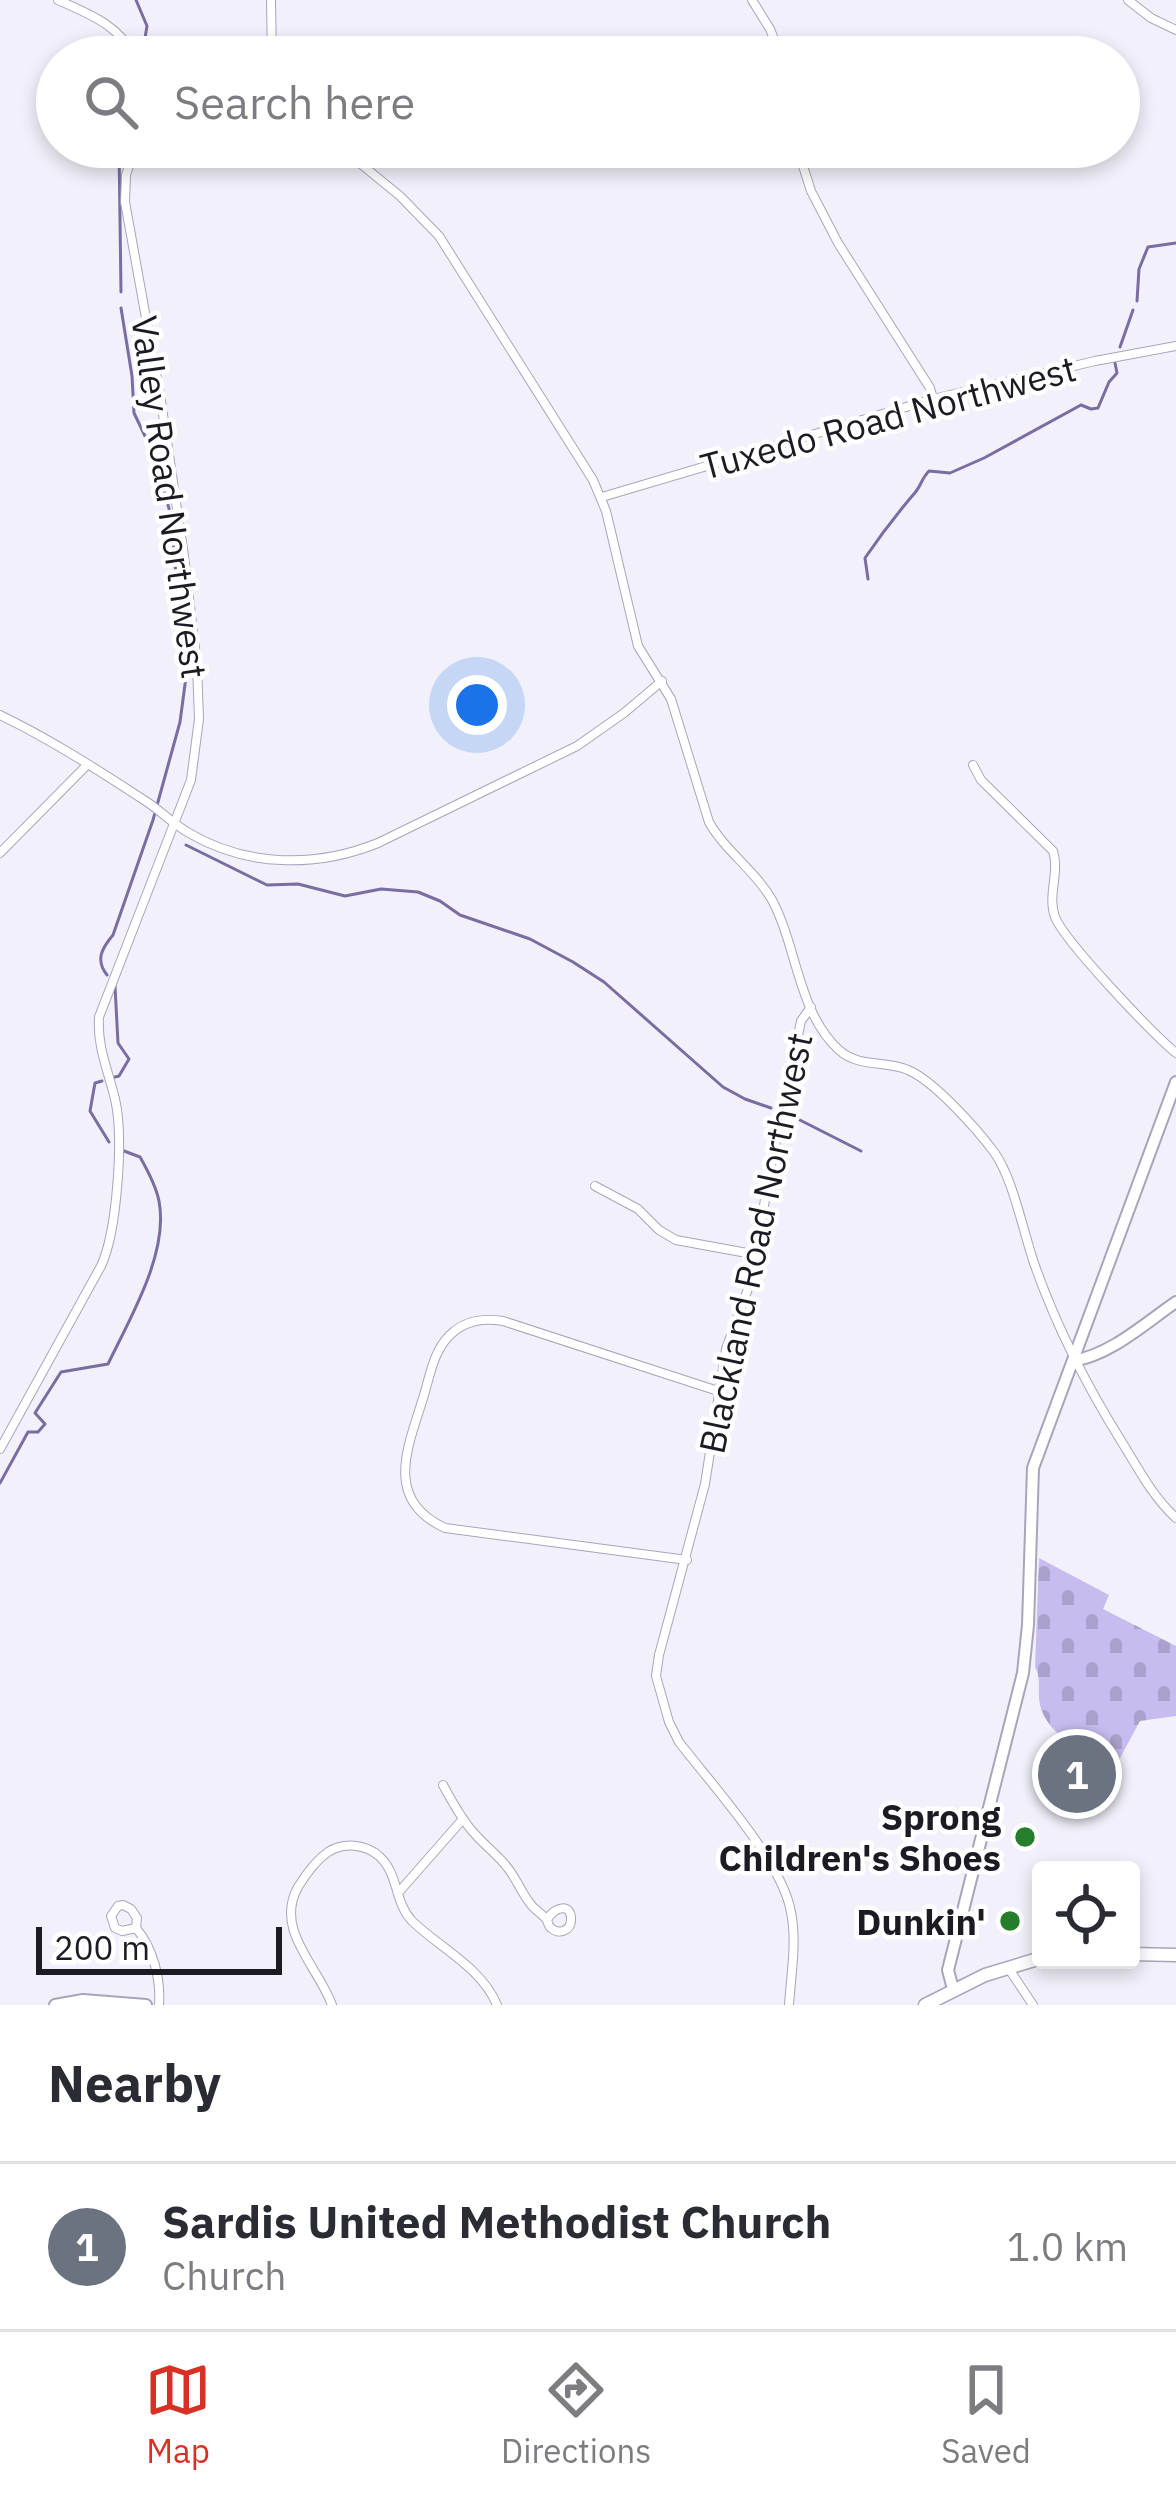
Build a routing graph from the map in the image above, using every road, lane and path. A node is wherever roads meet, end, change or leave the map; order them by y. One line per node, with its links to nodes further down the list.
1 (58, 0): 6 (street)
2 (272, 0): 7 (street)
3 (752, 0): 8 (street)
4 (1128, 0): 5 (street)
5 (1176, 29)
6 (120, 36)
7 (272, 36)
8 (773, 36)
9 (128, 168): 19 (street, Valley Road Northwest)
10 (366, 168): 14 (street, Blackland Road Northwest)
11 (803, 168): 13 (street)
12 (1176, 346): 13 (street, Tuxedo Road Northwest)
13 (933, 399): 14 (street, Tuxedo Road Northwest)
14 (602, 497): 15 (street, Blackland Road Northwest)
15 (662, 681): 19 (street); 21 (street, Blackland Road Northwest)
16 (0, 715): 17 (street)
17 (87, 765): 19 (street); 20 (street)
18 (973, 765): 22 (street)
19 (176, 824): 29 (street, Valley Road Northwest)
20 (0, 853)
21 (811, 1007): 25 (street, Blackland Road Northwest); 27 (street)
22 (1176, 1053)
23 (1176, 1082): 27 (street)
24 (596, 1186): 25 (street)
25 (758, 1255): 28 (street, Blackland Road Northwest)
26 (1176, 1302): 27 (street)
27 (1073, 1360): 30 (street); 41 (street)
28 (718, 1391): 31 (street, Blackland Road Northwest); 31 (street)
29 (0, 1449)
30 (1176, 1518)
31 (687, 1560): 47 (street, Blackland Road Northwest)
32 (443, 1785): 33 (street)
33 (464, 1819): 34 (street); 35 (street)
34 (398, 1893): 45 (street); 46 (street)
35 (547, 1920)
36 (136, 1928): 44 (street)
37 (1140, 1954): 38 (main road)
38 (1176, 1955)
39 (1032, 1960): 40 (main road)
40 (1008, 1967): 41 (main road); 49 (street)
41 (953, 1989): 48 (main road)
42 (55, 2005): 43 (street)
43 (146, 2005)
44 (159, 2005)
45 (332, 2005)
46 (497, 2005)
47 (789, 2005)
48 (925, 2005)
49 (1033, 2005)

